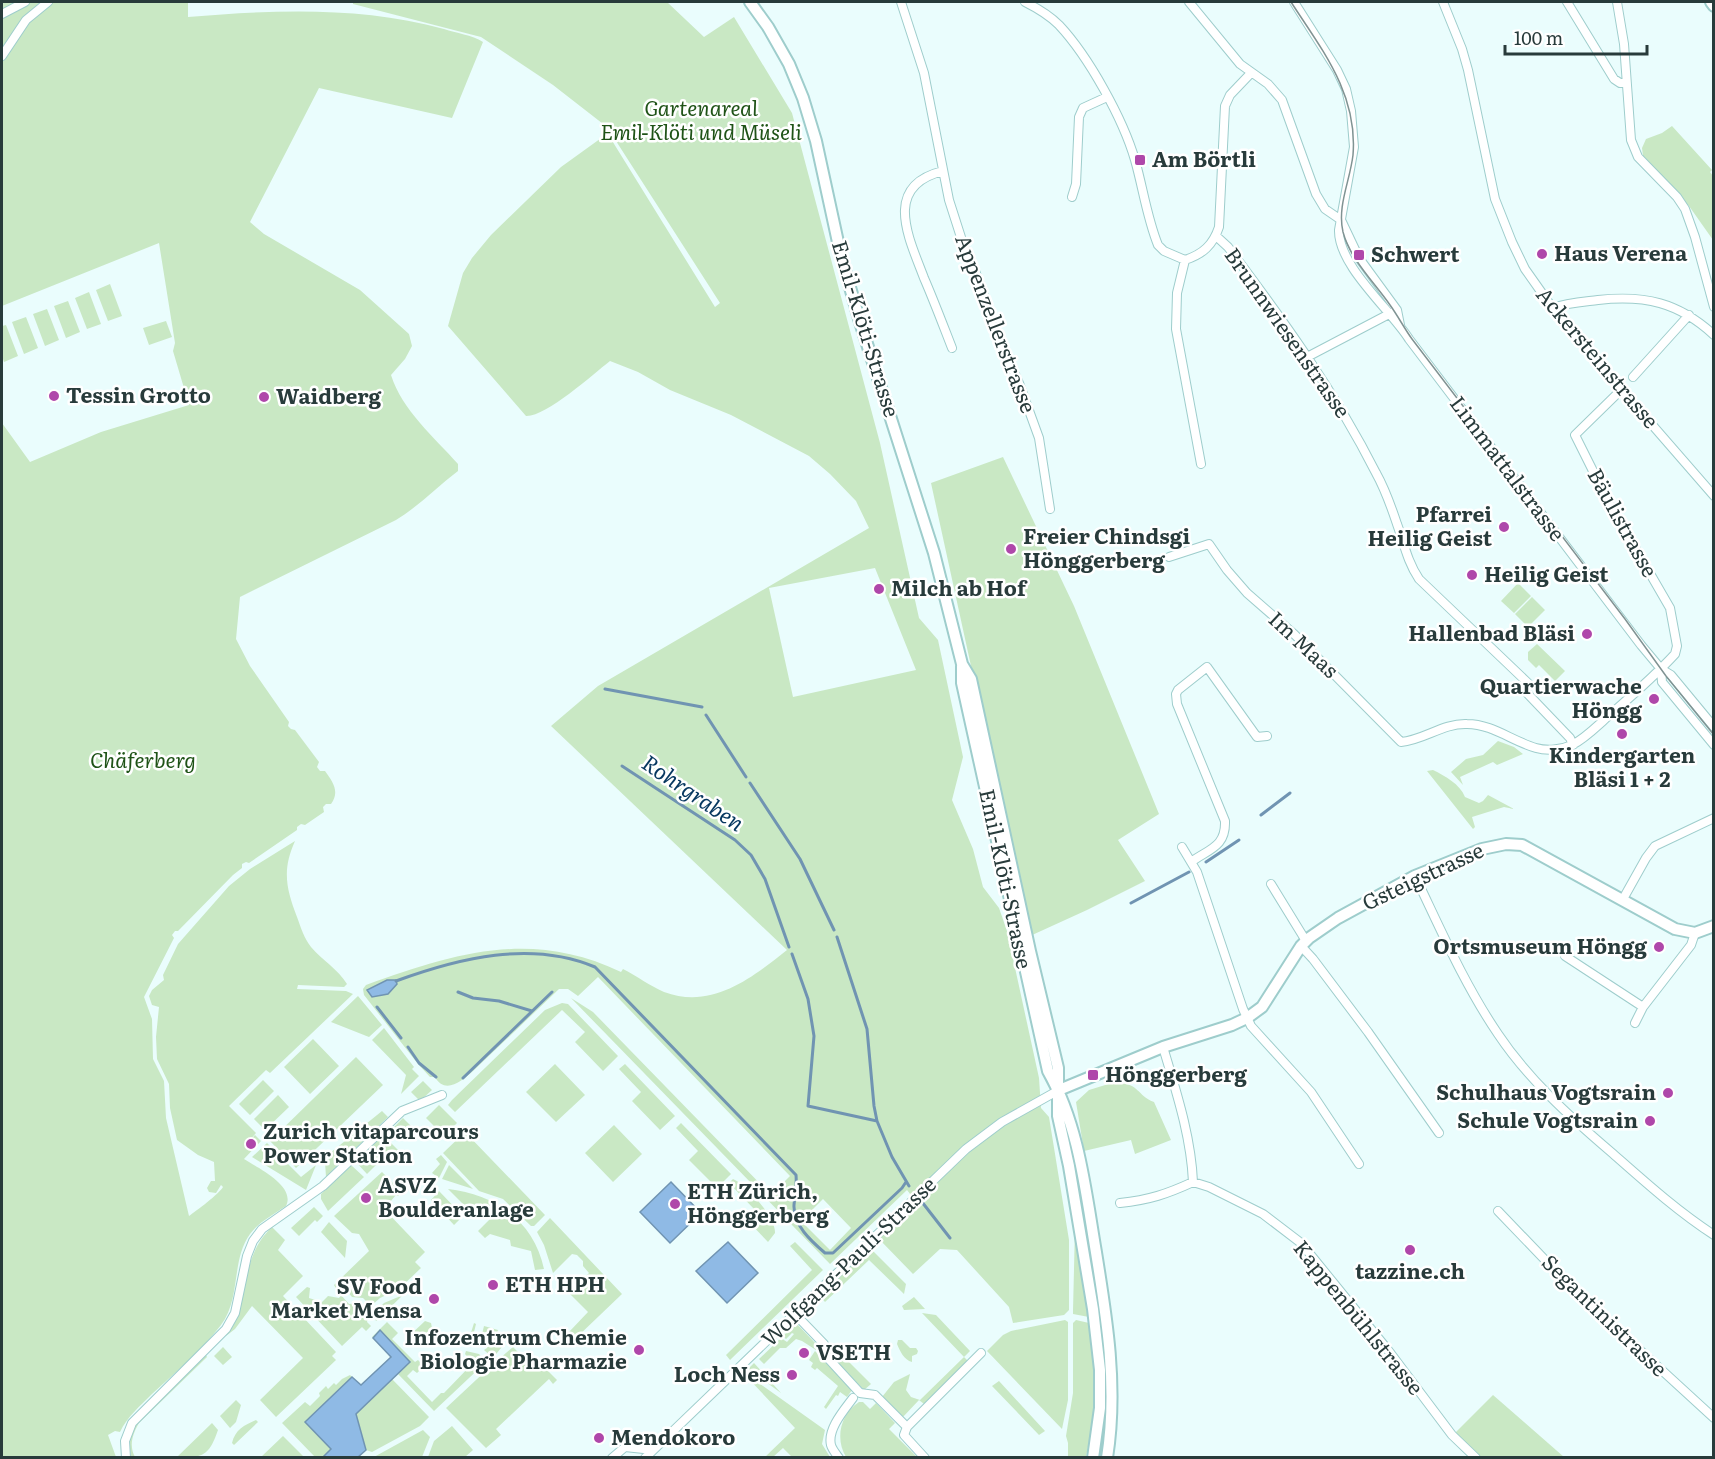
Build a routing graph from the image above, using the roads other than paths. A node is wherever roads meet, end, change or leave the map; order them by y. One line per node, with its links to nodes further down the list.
1 (26, 2): 13 (street)
2 (48, 2): 14 (street)
3 (750, 2): 57 (street, Emil-Klöti-Strasse)
4 (901, 2): 18 (street, Appenzellerstrasse)
5 (1025, 2): 17 (street)
6 (1189, 2): 15 (street)
7 (1294, 2): 20 (street, Limmattalstrasse)
8 (1443, 2): 24 (street, Ackersteinstrasse)
9 (1567, 2): 16 (street)
10 (1617, 2): 16 (street)
11 (1711, 2): 12 (street)
12 (1713, 6)
13 (2, 14)
14 (2, 56)
15 (1251, 73): 20 (street); 21 (street)
16 (1626, 83): 23 (street)
17 (1107, 97): 19 (street); 22 (street)
18 (943, 171): 30 (street); 36 (street, Appenzellerstrasse)
19 (1072, 197)
20 (1341, 220): 25 (street, Limmattalstrasse); 26 (street, Limmattalstrasse)
21 (1216, 236): 22 (street); 31 (street, Brunnwiesenstrasse)
22 (1185, 260): 34 (street)
23 (1713, 307)
24 (1552, 309): 27 (street); 33 (street, Ackersteinstrasse)
25 (1398, 310): 26 (street); 28 (street, Limmattalstrasse)
26 (1389, 314): 28 (street, Limmattalstrasse); 31 (street)
27 (1689, 315): 29 (street); 32 (street)
28 (1400, 325): 38 (street, Limmattalstrasse)
29 (1713, 335)
30 (952, 348)
31 (1309, 356): 41 (street, Brunnwiesenstrasse)
32 (1633, 377)
33 (1622, 390): 35 (street, Ackersteinstrasse); 38 (street, Bäulistrasse)
34 (1201, 464)
35 (1713, 496)
36 (1050, 509)
37 (1169, 557): 41 (street, Im Maas)
38 (1661, 669): 39 (street, Limmattalstrasse); 41 (street); 42 (street, Limmattalstrasse)
39 (1713, 727)
40 (1267, 736): 45 (street)
41 (1573, 745)
42 (1713, 745)
43 (1713, 818): 48 (street)
44 (1182, 847): 45 (street)
45 (1191, 862): 54 (street)
46 (1415, 876): 48 (street, Gsteigstrasse); 51 (street, Gsteigstrasse); 64 (street)
47 (1271, 884): 51 (street)
48 (1623, 899): 50 (street, Gsteigstrasse)
49 (1713, 926): 50 (street)
50 (1695, 933): 53 (street)
51 (1304, 944): 54 (street, Gsteigstrasse); 59 (street)
52 (1565, 957): 53 (street)
53 (1643, 1007): 55 (street)
54 (1247, 1018): 56 (street, Gsteigstrasse); 60 (street)
55 (1635, 1023)
56 (1163, 1047): 57 (street, Gsteigstrasse); 61 (street)
57 (1059, 1090): 65 (street, Wolfgang-Pauli-Strasse); 76 (street, Emil-Klöti-Strasse); 77 (street, Emil-Klöti-Strasse)
58 (442, 1095): 71 (street)
59 (1439, 1133)
60 (1359, 1164)
61 (1193, 1182): 62 (street); 78 (street, Kappenbühlstrasse)
62 (1120, 1203)
63 (1498, 1210): 68 (street, Segantinistrasse)
64 (1713, 1235)
65 (795, 1314): 69 (street); 70 (street, Wolfgang-Pauli-Strasse)
66 (981, 1353): 69 (street)
67 (853, 1398): 74 (street)
68 (1713, 1418)
69 (907, 1427): 75 (street)
70 (652, 1450): 72 (street); 73 (street, Wolfgang-Pauli-Strasse)
71 (126, 1458)
72 (612, 1458)
73 (645, 1458)
74 (839, 1458)
75 (925, 1458)
76 (1093, 1458)
77 (1107, 1458)
78 (1476, 1458)

